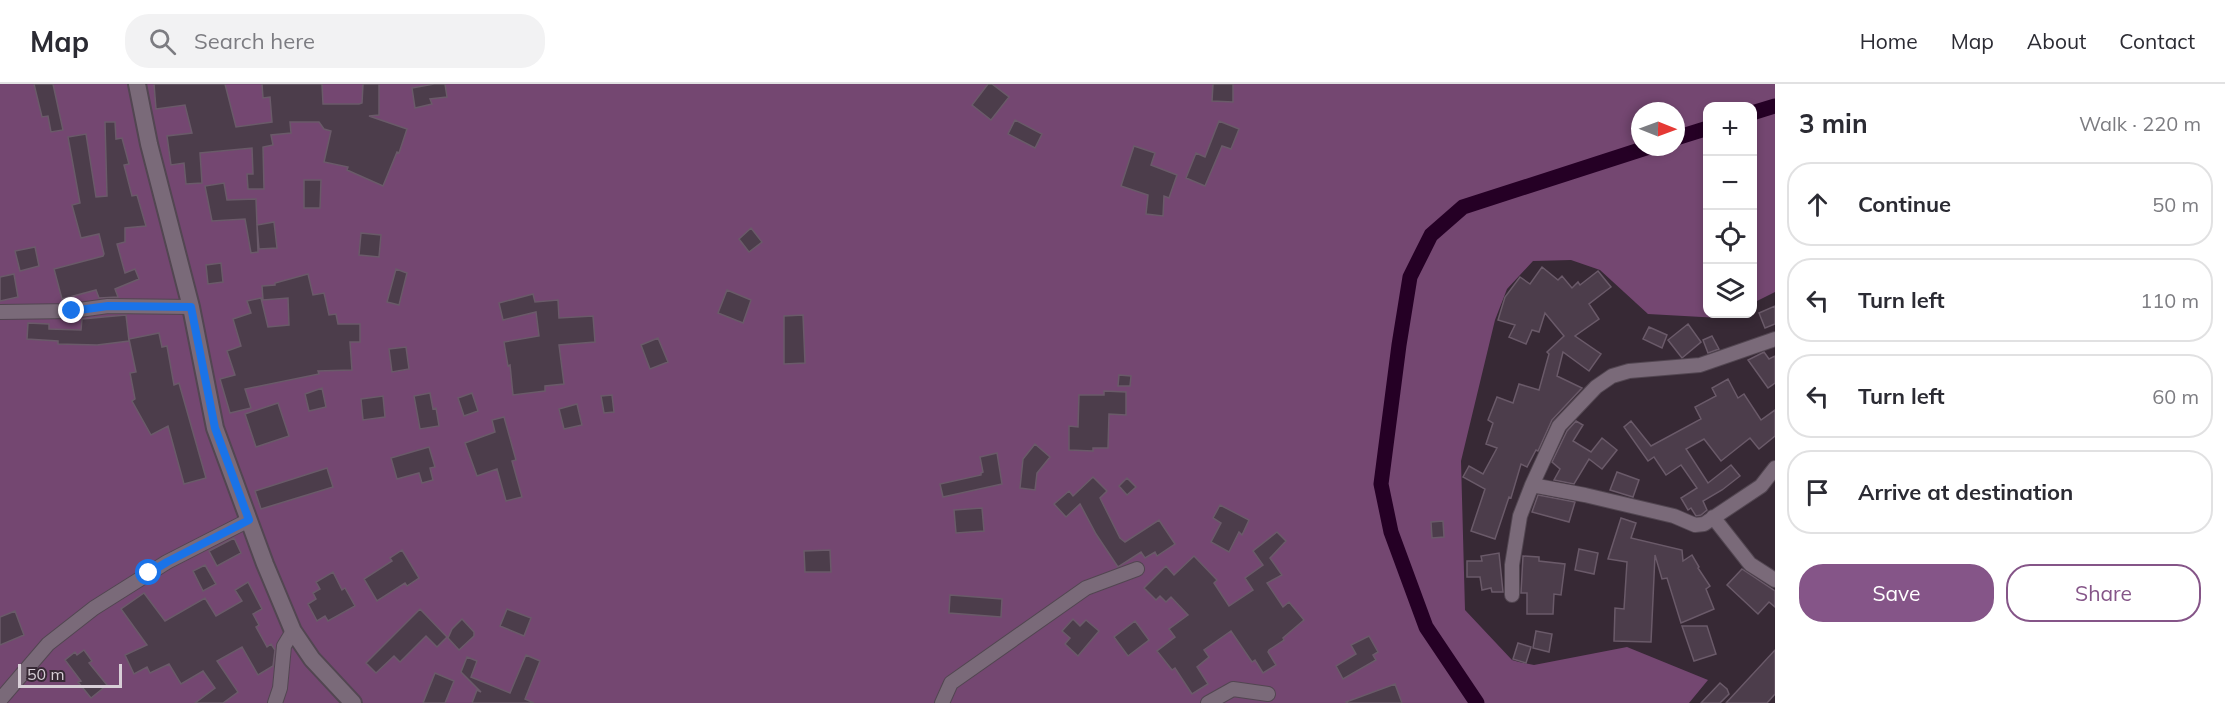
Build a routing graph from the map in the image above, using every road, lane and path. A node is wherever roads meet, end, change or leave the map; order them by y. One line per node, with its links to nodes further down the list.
1 (137, 84): 2 (street)
2 (191, 307): 3 (street); 8 (street)
3 (0, 312)
4 (1775, 339): 6 (street)
5 (1775, 468): 7 (street)
6 (1532, 485): 7 (street); 11 (street)
7 (1713, 517): 10 (street)
8 (249, 520): 12 (street); 14 (street)
9 (1137, 570): 17 (street)
10 (1775, 579)
11 (1512, 595)
12 (294, 631): 15 (street); 16 (street)
13 (1268, 694): 18 (street)
14 (0, 700)
15 (350, 702)
16 (275, 703)
17 (942, 703)
18 (1208, 703)

